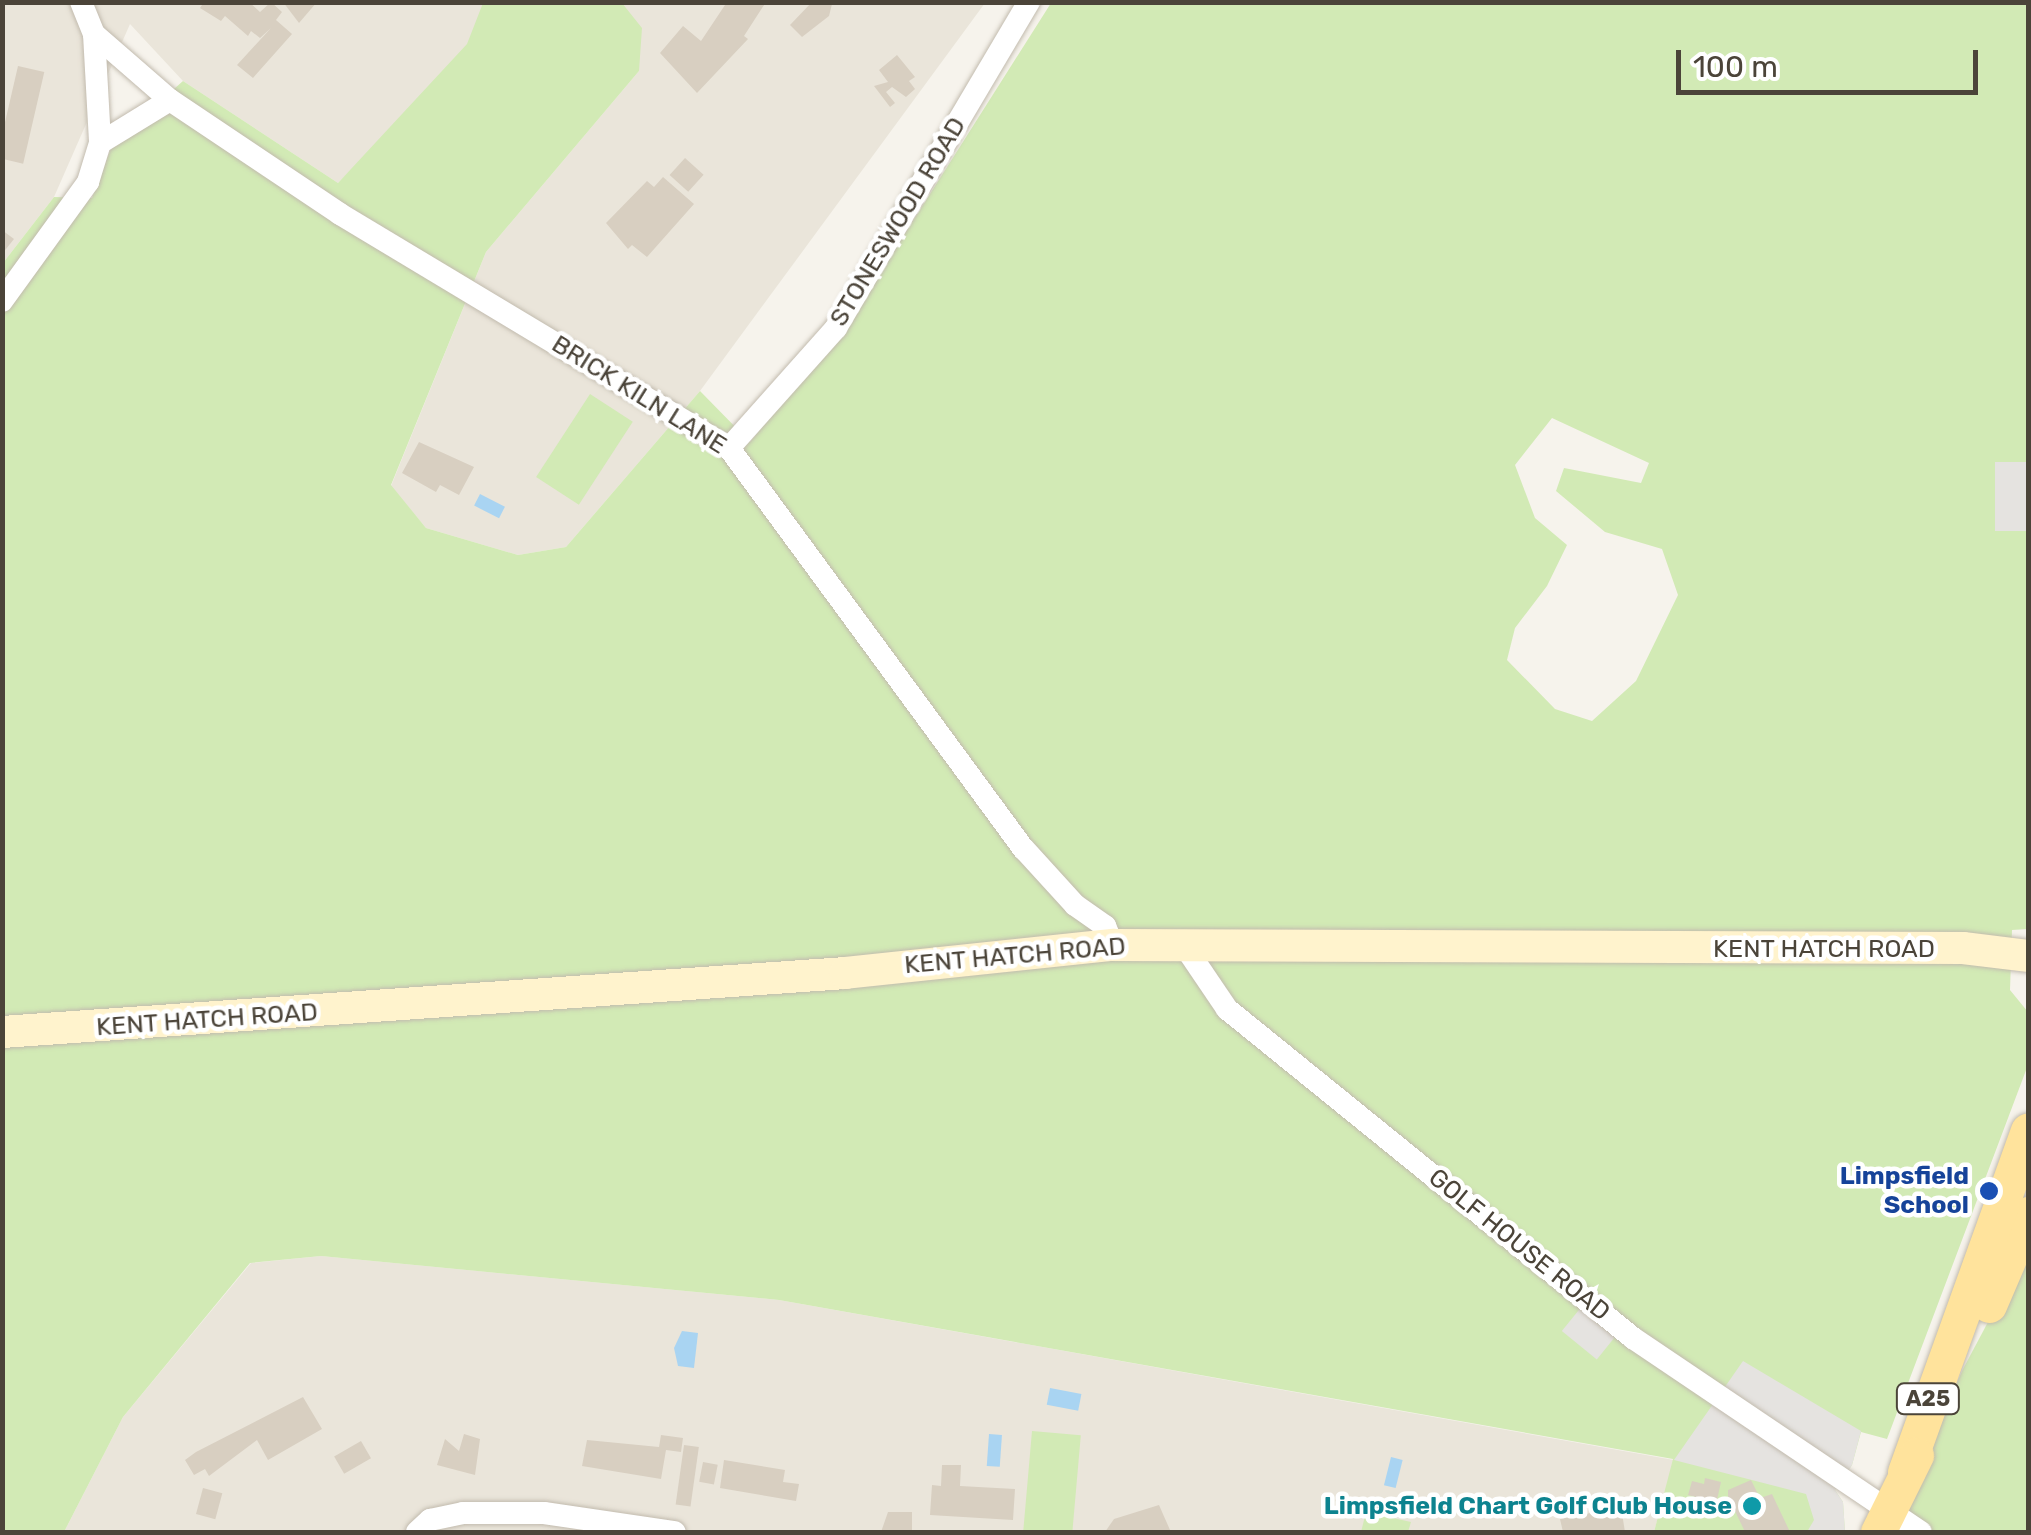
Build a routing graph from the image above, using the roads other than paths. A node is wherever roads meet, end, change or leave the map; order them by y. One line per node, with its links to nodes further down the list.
1 (81, 2): 3 (street)
2 (1029, 2): 7 (street, STONESWOOD ROAD)
3 (94, 34): 4 (street, BRICK KILN LANE); 5 (street)
4 (170, 100): 5 (street); 7 (street, BRICK KILN LANE)
5 (100, 144): 6 (street)
6 (2, 301)
7 (729, 448): 9 (street, BRICK KILN LANE)
8 (1183, 944): 9 (main road, KENT HATCH ROAD); 10 (main road, KENT HATCH ROAD); 15 (street, GOLF HOUSE ROAD)
9 (1114, 945): 11 (main road, KENT HATCH ROAD)
10 (2028, 956)
11 (2, 1032)
12 (2028, 1131): 14 (main road, A25)
13 (2028, 1214): 14 (main road)
14 (1904, 1472): 15 (main road, A25)
15 (1883, 1521): 18 (street, GOLF HOUSE ROAD)
16 (417, 1532): 17 (street)
17 (675, 1532)
18 (1921, 1532)

